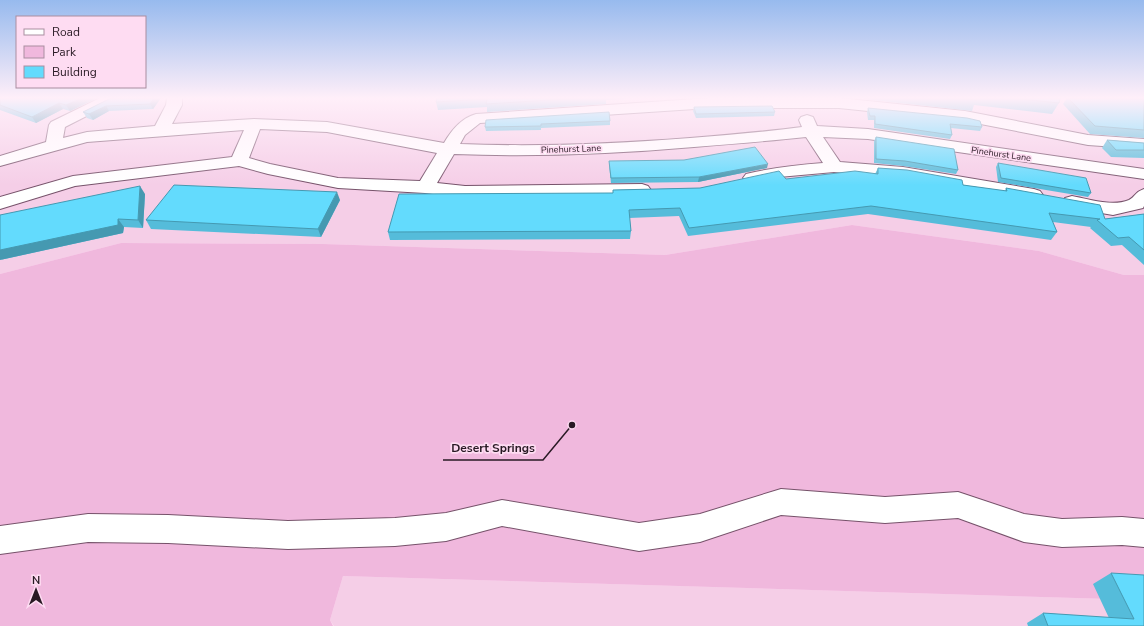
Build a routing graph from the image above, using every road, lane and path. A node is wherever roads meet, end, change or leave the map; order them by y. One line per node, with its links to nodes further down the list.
1 (57, 127): 13 (street)
2 (162, 127): 9 (street)
3 (204, 127): 9 (street, Pinehurst Lane)
4 (253, 127): 16 (street)
5 (328, 127): 14 (street, Pinehurst Lane)
6 (465, 127): 14 (street)
7 (810, 127): 10 (street)
8 (1023, 127): 11 (street)
9 (160, 130): 13 (street, Pinehurst Lane)
10 (811, 131): 14 (street, Pinehurst Lane); 17 (street, Pinehurst Lane); 18 (street)
11 (1073, 137): 12 (street); 17 (street)
12 (1144, 144)
13 (54, 145): 15 (street, Pinehurst Lane)
14 (449, 148): 21 (street)
15 (1, 159)
16 (239, 161): 21 (street); 24 (street)
17 (1082, 166): 19 (street, Pinehurst Lane)
18 (834, 167): 20 (street); 23 (street)
19 (1142, 179)
20 (735, 181)
21 (425, 187): 22 (street)
22 (659, 189)
23 (1144, 195)
24 (0, 203)
25 (1144, 533): 26 (street)
26 (0, 540)

